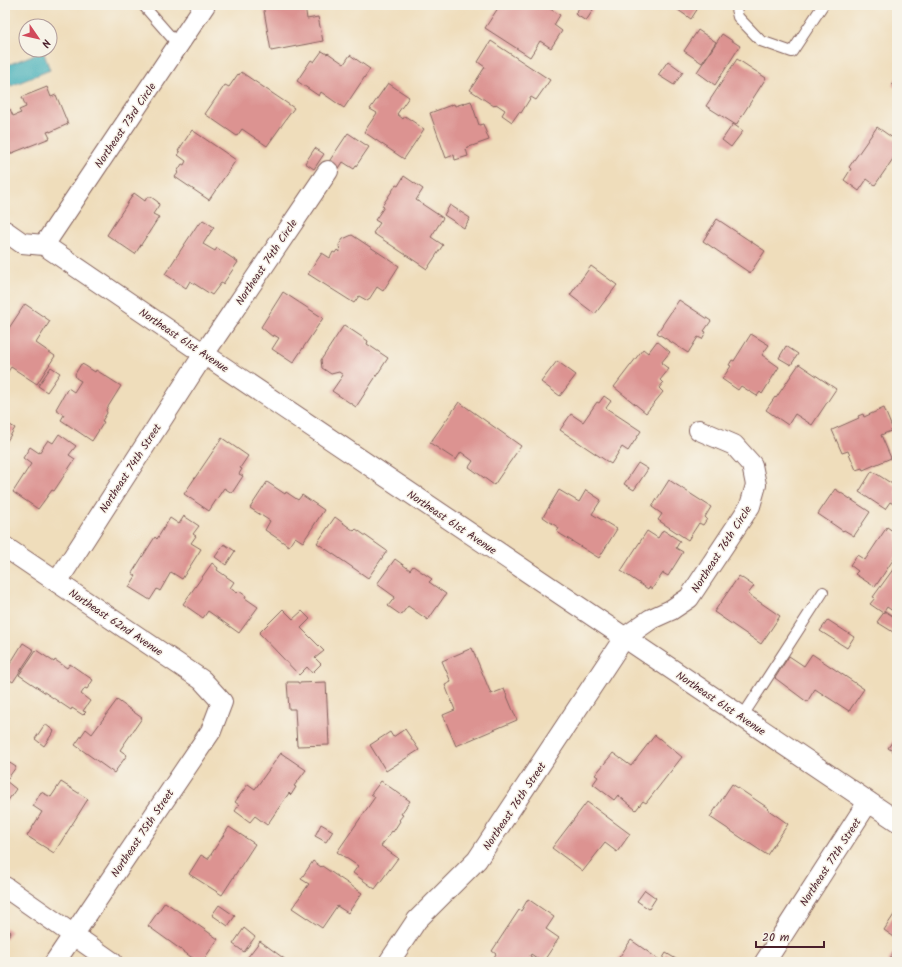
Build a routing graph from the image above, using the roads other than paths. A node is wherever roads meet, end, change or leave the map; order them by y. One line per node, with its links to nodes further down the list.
1 (142, 5): 5 (lane)
2 (205, 5): 5 (street, Northeast 73rd Circle)
3 (735, 5): 4 (lane)
4 (823, 5)
5 (178, 45): 8 (street, Northeast 73rd Circle)
6 (328, 171): 9 (street, Northeast 74th Circle)
7 (5, 231): 8 (street, Northeast 61st Avenue)
8 (44, 245): 9 (street, Northeast 61st Avenue)
9 (204, 354): 12 (street, Northeast 74th Street); 14 (street, Northeast 61st Avenue)
10 (700, 430): 14 (street, Northeast 76th Circle)
11 (5, 547): 12 (street, Northeast 62nd Avenue)
12 (57, 582): 15 (street, Northeast 62nd Avenue)
13 (823, 592): 16 (lane)
14 (624, 638): 16 (street, Northeast 61st Avenue); 23 (street, Northeast 76th Street)
15 (222, 702): 20 (street, Northeast 75th Street)
16 (742, 717): 17 (street, Northeast 61st Avenue)
17 (868, 802): 18 (street, Northeast 61st Avenue); 24 (street, Northeast 77th Street)
18 (897, 821)
19 (5, 887): 20 (street)
20 (73, 935): 21 (street, Northeast 75th Street); 22 (street)
21 (55, 962)
22 (112, 962)
23 (389, 962)
24 (765, 962)

